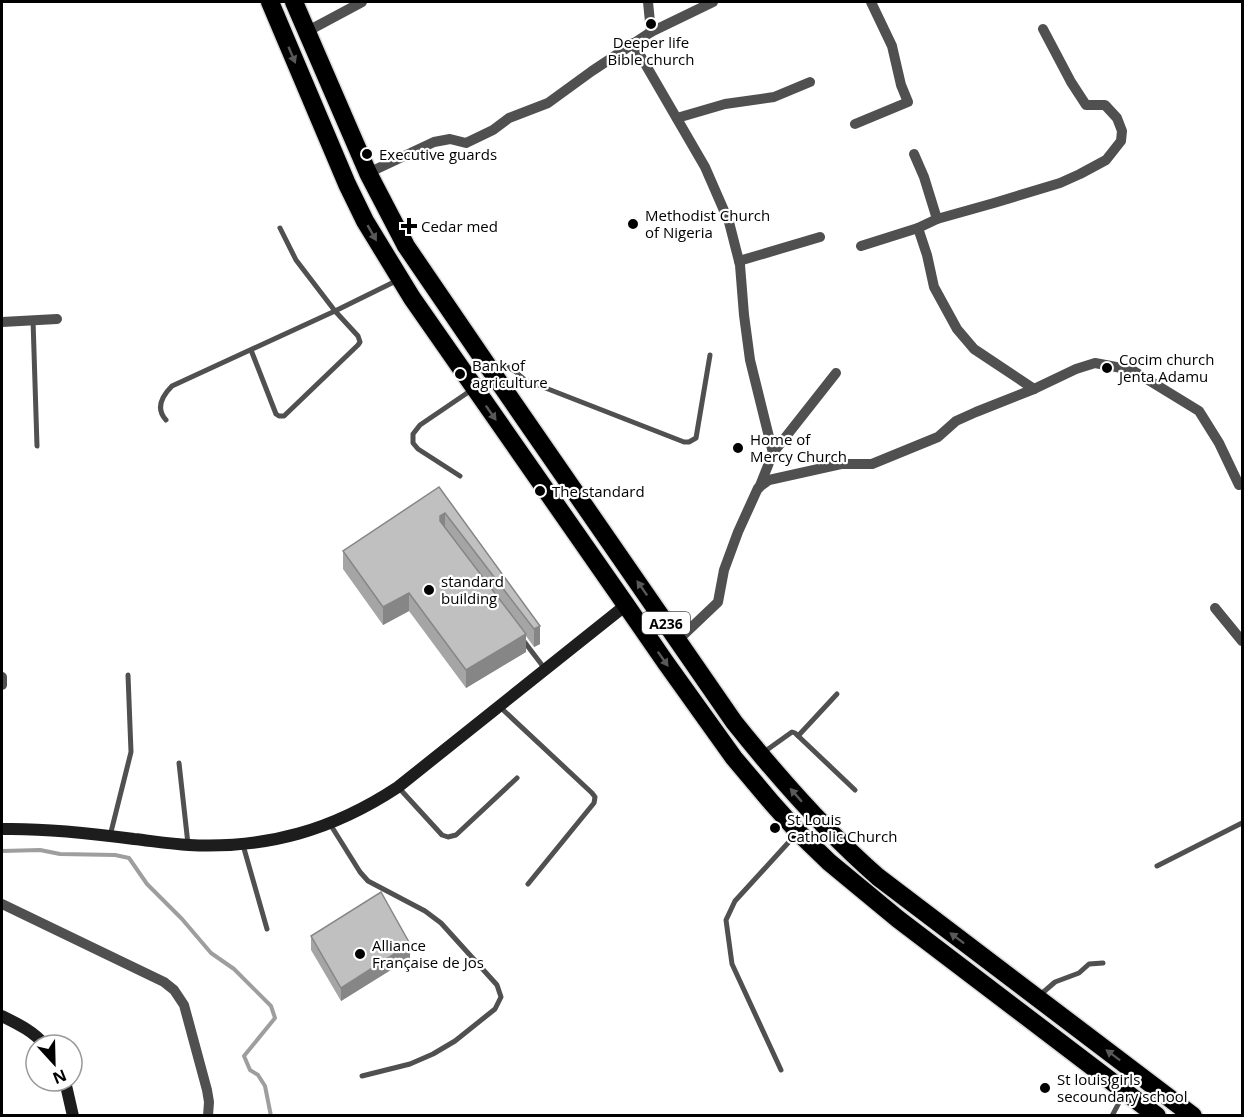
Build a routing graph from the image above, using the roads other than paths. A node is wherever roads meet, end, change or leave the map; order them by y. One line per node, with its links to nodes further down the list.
1 (270, 2): 23 (highway, A236, one-way to 23)
2 (294, 2): 9 (highway, A236)
3 (362, 2): 7 (street)
4 (648, 2): 10 (street)
5 (713, 2): 10 (street)
6 (871, 2): 14 (street)
7 (349, 5): 9 (street)
8 (1043, 29): 17 (street)
9 (306, 32): 16 (highway, A236)
10 (651, 32): 11 (street)
11 (633, 43): 13 (street); 16 (street)
12 (810, 82): 13 (street)
13 (677, 118): 24 (street)
14 (855, 124)
15 (915, 154): 17 (street)
16 (368, 173): 21 (highway, A236)
17 (937, 219): 19 (street)
18 (280, 228): 26 (lane)
19 (918, 228): 22 (street); 35 (street)
20 (820, 237): 24 (street)
21 (406, 246): 23 (highway); 33 (highway, A236)
22 (861, 246)
23 (386, 257): 25 (highway, A236)
24 (739, 261): 38 (street)
25 (400, 279): 26 (lane); 34 (highway, A236)
26 (335, 311): 30 (lane); 30 (lane)
27 (57, 319): 28 (street)
28 (33, 320): 29 (street); 37 (lane)
29 (2, 322)
30 (251, 350): 36 (lane)
31 (710, 355): 33 (lane)
32 (836, 373): 38 (street)
33 (493, 374): 34 (highway); 45 (highway, A236, one-way to 33)
34 (474, 389): 39 (lane); 42 (highway, A236, one-way to 42)
35 (1034, 389): 40 (street); 41 (street)
36 (166, 420)
37 (37, 446)
38 (772, 453): 41 (street)
39 (460, 476)
40 (1239, 485)
41 (759, 488): 45 (street)
42 (626, 605): 47 (street); 63 (highway, A236, one-way to 63)
43 (1215, 608): 46 (street)
44 (517, 632): 47 (lane)
45 (678, 640): 54 (highway, A236)
46 (1242, 641)
47 (545, 669): 52 (street)
48 (128, 675): 64 (lane)
49 (2, 677): 50 (street)
50 (2, 685)
51 (837, 694): 53 (lane)
52 (499, 706): 57 (street); 68 (lane)
53 (798, 736): 54 (lane); 58 (lane)
54 (760, 755): 59 (highway, A236, one-way to 54)
55 (178, 763): 66 (lane)
56 (517, 778): 57 (lane)
57 (398, 787): 60 (street)
58 (855, 790)
59 (815, 817): 63 (lane); 72 (highway, A236, one-way to 59)
60 (330, 824): 65 (street); 76 (lane)
61 (1242, 824): 67 (lane)
62 (2, 829): 64 (street)
63 (798, 832): 75 (lane); 77 (highway, A236)
64 (110, 836): 66 (street)
65 (243, 844): 66 (street); 70 (lane)
66 (189, 845)
67 (1157, 866)
68 (528, 884)
69 (2, 904): 80 (street)
70 (267, 929)
71 (1103, 963): 72 (lane)
72 (1036, 998): 83 (highway, A236, one-way to 72)
73 (2, 1016): 74 (street)
74 (33, 1033)
75 (781, 1070)
76 (362, 1076)
77 (1126, 1091): 81 (lane); 82 (highway, A236)
78 (68, 1093): 79 (street)
79 (73, 1116)
80 (208, 1116)
81 (1112, 1116)
82 (1157, 1116)
83 (1193, 1116)

